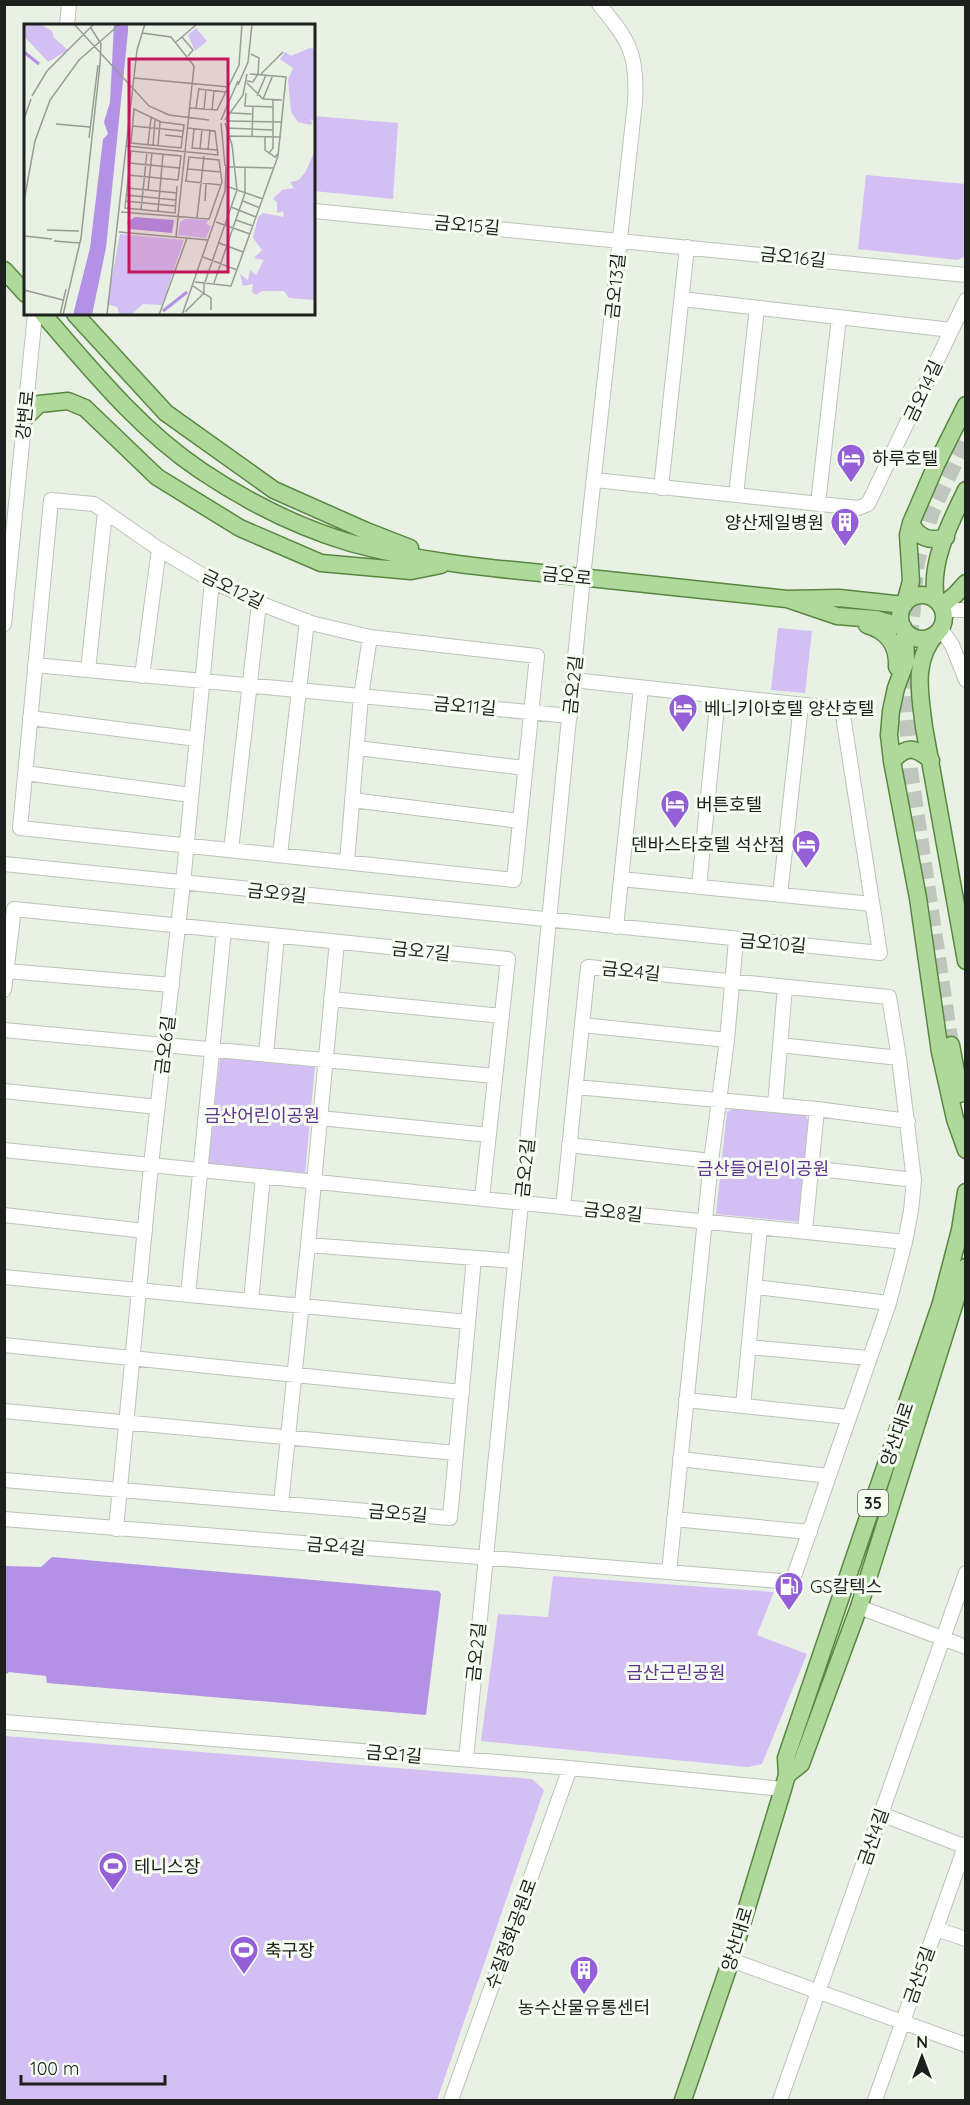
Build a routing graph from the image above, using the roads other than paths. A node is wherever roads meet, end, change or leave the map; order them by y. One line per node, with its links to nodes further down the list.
1 (69, 4): 3 (street)
2 (599, 4): 5 (street, 금오13길)
3 (67, 24)
4 (315, 211): 5 (street, 금오15길)
5 (620, 240): 6 (street, 금오16길); 20 (street, 금오13길)
6 (687, 247): 8 (street, 금오16길); 10 (street)
7 (4, 270): 9 (main road)
8 (966, 275)
9 (24, 292)
10 (682, 299): 12 (street); 21 (street)
11 (966, 300): 17 (street, 금오14길)
12 (757, 308): 16 (street); 23 (street)
13 (35, 315): 19 (street, 강변로)
14 (44, 315): 29 (main road, 금오로)
15 (76, 315): 29 (main road)
16 (839, 317): 17 (street); 24 (street)
17 (951, 330): 24 (street, 금오14길)
18 (966, 405): 26 (main road)
19 (25, 418): 29 (main road); 41 (street, 강변로)
20 (595, 480): 21 (street, 금오14길); 30 (street, 금오13길)
21 (661, 488): 23 (street, 금오14길)
22 (966, 490): 27 (main road)
23 (736, 495): 24 (street, 금오14길)
24 (818, 504)
25 (105, 512): 28 (street, 금오12길); 45 (street, 금오12길); 46 (street)
26 (909, 529): 27 (main road); 34 (main road); 36 (main road)
27 (946, 537): 37 (main road)
28 (159, 549): 31 (street, 금오12길); 47 (street)
29 (450, 563): 30 (main road, 금오로)
30 (584, 577): 33 (main road, 금오로); 48 (street, 금오2길)
31 (212, 581): 35 (street, 금오12길); 50 (street)
32 (966, 583): 37 (main road)
33 (787, 599): 34 (main road, 금오로); 39 (main road, 금오로)
34 (859, 600): 36 (main road, 금오로)
35 (259, 603): 40 (street, 금오12길); 51 (street)
36 (904, 604): 37 (main road); 42 (main road)
37 (940, 605): 38 (street); 43 (main road)
38 (966, 610)
39 (837, 616): 42 (main road, 금오로); 53 (main road)
40 (307, 621): 44 (street, 금오12길); 54 (street)
41 (4, 624)
42 (904, 629): 43 (main road); 53 (main road)
43 (939, 631): 49 (street); 63 (main road)
44 (370, 637): 55 (street); 58 (street, 금오12길)
45 (35, 665): 46 (street, 금오11길); 60 (street, 금오12길)
46 (88, 670): 47 (street, 금오11길)
47 (142, 676): 50 (street, 금오11길)
48 (573, 680): 52 (street, 금오10길); 59 (street, 금오2길)
49 (966, 680)
50 (202, 681): 51 (street, 금오11길); 61 (street)
51 (250, 686): 54 (street, 금오11길); 71 (street)
52 (641, 688): 56 (street, 금오10길); 75 (street)
53 (896, 688): 64 (main road)
54 (299, 691): 55 (street, 금오11길); 72 (street)
55 (361, 696): 58 (street, 금오11길); 62 (street)
56 (718, 696): 57 (street, 금오10길); 77 (street)
57 (801, 705): 78 (street); 79 (street, 금오10길)
58 (531, 712): 59 (street, 금오11길); 65 (street, 금오12길)
59 (570, 716): 80 (street, 금오2길)
60 (30, 718): 61 (street); 66 (street, 금오12길)
61 (197, 739): 67 (street)
62 (357, 748): 65 (street); 68 (street)
63 (931, 759): 64 (main road); 87 (main road)
64 (892, 761): 116 (main road)
65 (525, 768): 69 (street, 금오12길)
66 (25, 773): 67 (street); 70 (street, 금오12길)
67 (191, 795): 70 (street)
68 (352, 800): 69 (street); 73 (street)
69 (520, 821): 73 (street, 금오12길)
70 (187, 845): 71 (street, 금오12길); 76 (street, 금오6길)
71 (231, 850): 72 (street, 금오12길)
72 (280, 855): 73 (street, 금오12길)
73 (347, 862)
74 (4, 864): 76 (street, 금오9길)
75 (621, 879): 77 (street); 82 (street)
76 (183, 883): 80 (street, 금오9길); 81 (street, 금오6길)
77 (699, 887): 78 (street)
78 (780, 895): 79 (street)
79 (872, 904): 85 (street, 금오10길)
80 (549, 921): 82 (street, 금오10길); 127 (street, 금오2길)
81 (178, 926): 83 (street, 금오7길); 88 (street, 금오7길); 90 (street, 금오6길)
82 (616, 927): 85 (street, 금오10길)
83 (224, 930): 84 (street, 금오7길); 100 (street)
84 (277, 936): 86 (street, 금오7길); 101 (street)
85 (736, 939): 89 (street)
86 (337, 942): 93 (street); 94 (street, 금오7길)
87 (966, 962)
88 (7, 971): 90 (street); 92 (street, 금오7길)
89 (732, 981): 91 (street, 금오4길); 95 (street, 금오4길); 97 (street)
90 (172, 985): 98 (street, 금오6길)
91 (785, 987): 99 (street); 102 (street, 금오4길)
92 (4, 990)
93 (331, 999): 94 (street); 103 (street)
94 (502, 1016): 105 (street, 금오7길)
95 (582, 1025): 97 (street); 106 (street, 금오4길)
96 (4, 1030): 98 (street)
97 (727, 1040): 108 (street)
98 (165, 1045): 100 (street); 110 (street, 금오6길)
99 (780, 1045): 102 (street); 109 (street)
100 (213, 1050): 101 (street); 121 (street)
101 (266, 1055): 103 (street)
102 (899, 1058): 113 (street, 금오4길)
103 (326, 1060): 105 (street); 112 (street)
104 (966, 1069): 116 (main road)
105 (495, 1076): 114 (street, 금오7길)
106 (576, 1087): 108 (street); 115 (street, 금오4길)
107 (4, 1091): 110 (street)
108 (718, 1099): 109 (street); 118 (street)
109 (775, 1105): 111 (street)
110 (158, 1107): 119 (street, 금오6길)
111 (817, 1109): 113 (street); 120 (street)
112 (320, 1118): 114 (street); 124 (street)
113 (908, 1121): 123 (street, 금오4길)
114 (489, 1136): 126 (street, 금오7길)
115 (570, 1145): 118 (street); 128 (street, 금오4길)
116 (966, 1149)
117 (4, 1150): 119 (street)
118 (711, 1161): 130 (street)
119 (151, 1165): 121 (street); 132 (street)
120 (811, 1168): 123 (street); 133 (street)
121 (202, 1170): 122 (street); 142 (street)
122 (263, 1176): 124 (street); 143 (street)
123 (914, 1180): 134 (street, 금오4길)
124 (313, 1181): 126 (street); 135 (street)
125 (966, 1192): 138 (main road, 양산대로 / 35)
126 (482, 1198): 127 (street)
127 (521, 1202): 128 (street, 금오8길); 137 (street, 금오2길)
128 (563, 1207): 130 (street, 금오8길)
129 (4, 1215): 132 (street)
130 (705, 1221): 131 (street, 금오8길); 153 (street)
131 (760, 1227): 133 (street, 금오8길); 140 (street)
132 (144, 1231): 141 (street)
133 (805, 1231): 134 (street, 금오8길)
134 (905, 1242): 144 (street, 금오4길)
135 (309, 1245): 136 (street); 145 (street)
136 (474, 1258): 137 (street); 146 (street, 금오5길)
137 (515, 1261): 169 (street, 금오2길)
138 (962, 1261): 172 (main road, 양산대로 / 35); 178 (main road, 양산대로 / 35)
139 (4, 1277): 141 (street)
140 (756, 1287): 144 (street); 148 (street)
141 (139, 1290): 142 (street); 149 (street)
142 (188, 1295): 143 (street)
143 (251, 1301): 145 (street)
144 (889, 1303): 150 (street, 금오4길)
145 (302, 1306): 146 (street); 151 (street)
146 (468, 1322): 152 (street, 금오5길)
147 (4, 1345): 149 (street)
148 (749, 1347): 150 (street); 154 (street)
149 (132, 1358): 151 (street); 157 (street)
150 (868, 1358): 156 (street, 금오4길)
151 (294, 1374): 152 (street); 158 (street)
152 (462, 1392): 159 (street, 금오5길)
153 (686, 1400): 154 (street); 160 (street)
154 (743, 1406): 156 (street)
155 (4, 1411): 157 (street)
156 (849, 1417): 161 (street, 금오4길)
157 (126, 1422): 158 (street); 163 (street)
158 (287, 1437): 159 (street); 164 (street)
159 (456, 1453): 164 (street, 금오5길)
160 (680, 1459): 161 (street); 166 (street)
161 (829, 1476): 168 (street, 금오4길)
162 (4, 1480): 163 (street, 금오5길)
163 (119, 1490): 164 (street, 금오5길); 167 (street)
164 (280, 1504)
165 (4, 1519): 167 (street, 금오4길)
166 (674, 1519): 168 (street); 170 (street)
167 (116, 1528): 169 (street, 금오4길)
168 (810, 1532): 170 (street, 금오4길)
169 (486, 1558): 170 (street, 금오4길); 176 (street, 금오2길)
170 (669, 1572)
171 (966, 1573): 173 (street, 금산4길)
172 (859, 1607): 173 (street); 178 (main road, 양산대로 / 35)
173 (942, 1639): 174 (street); 179 (street, 금산4길)
174 (966, 1647)
175 (4, 1722): 176 (street, 금오1길)
176 (466, 1759): 177 (street, 금오1길)
177 (570, 1768): 178 (street, 금오1길); 187 (street, 수질정화공원로)
178 (785, 1782): 183 (main road, 양산대로 / 35)
179 (881, 1814): 180 (street); 184 (street, 금산4길)
180 (965, 1846): 181 (street, 금산5길)
181 (936, 1929): 182 (street, 금산5길); 185 (street, 금산5길)
182 (966, 1939)
183 (731, 1960): 184 (street); 188 (main road, 양산대로 / 35)
184 (818, 1992): 185 (street); 189 (street, 금산4길)
185 (903, 2022): 186 (street, 금산5길); 190 (street, 금산5길)
186 (966, 2045)
187 (451, 2100)
188 (683, 2100)
189 (780, 2100)
190 (875, 2100)

